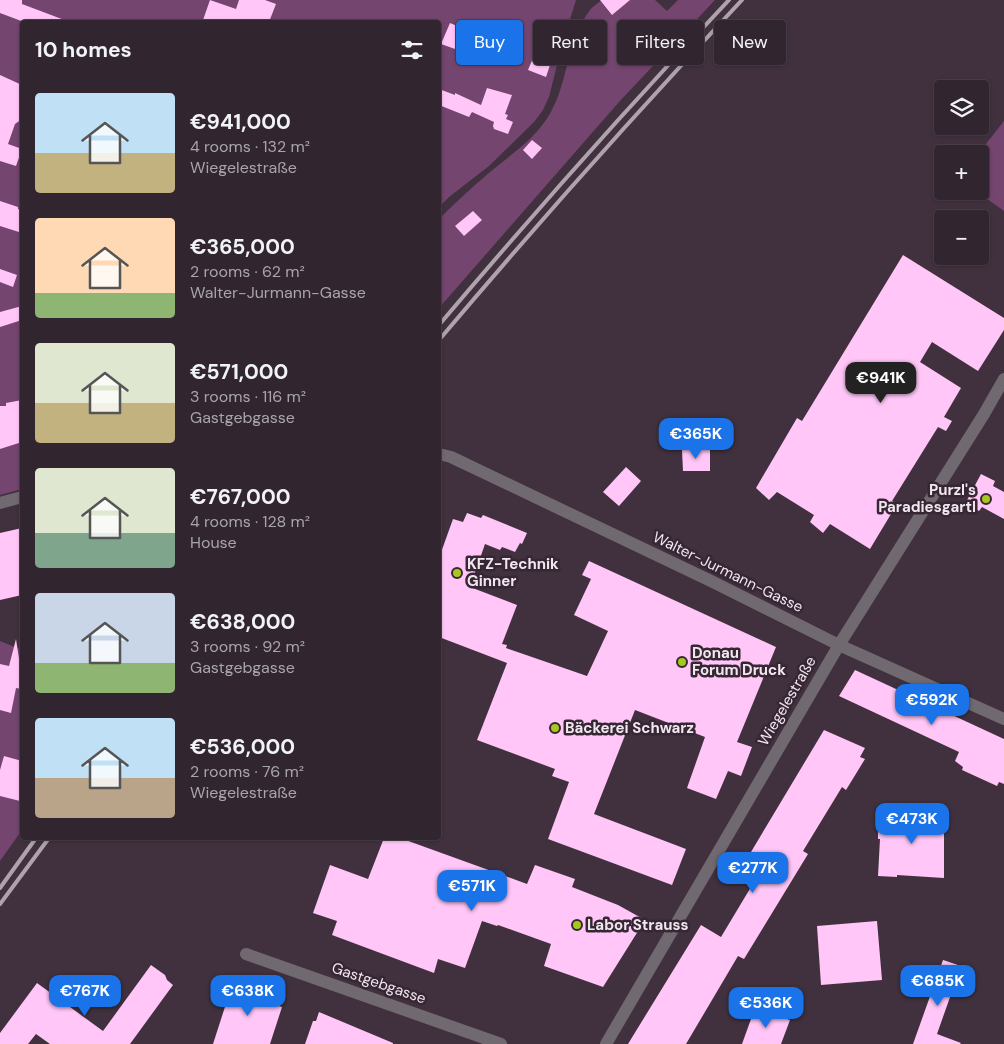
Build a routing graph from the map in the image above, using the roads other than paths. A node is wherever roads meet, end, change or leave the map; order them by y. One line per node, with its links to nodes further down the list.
1 (1004, 379): 5 (street, Wiegelestraße)
2 (441, 455): 5 (street, Walter-Jurmann-Gasse)
3 (20, 498): 4 (street)
4 (0, 503)
5 (839, 644): 6 (street, Walter-Jurmann-Gasse); 9 (street, Wiegelestraße)
6 (1004, 719)
7 (246, 954): 8 (street, Gastgebgasse)
8 (501, 1044)
9 (606, 1044)

